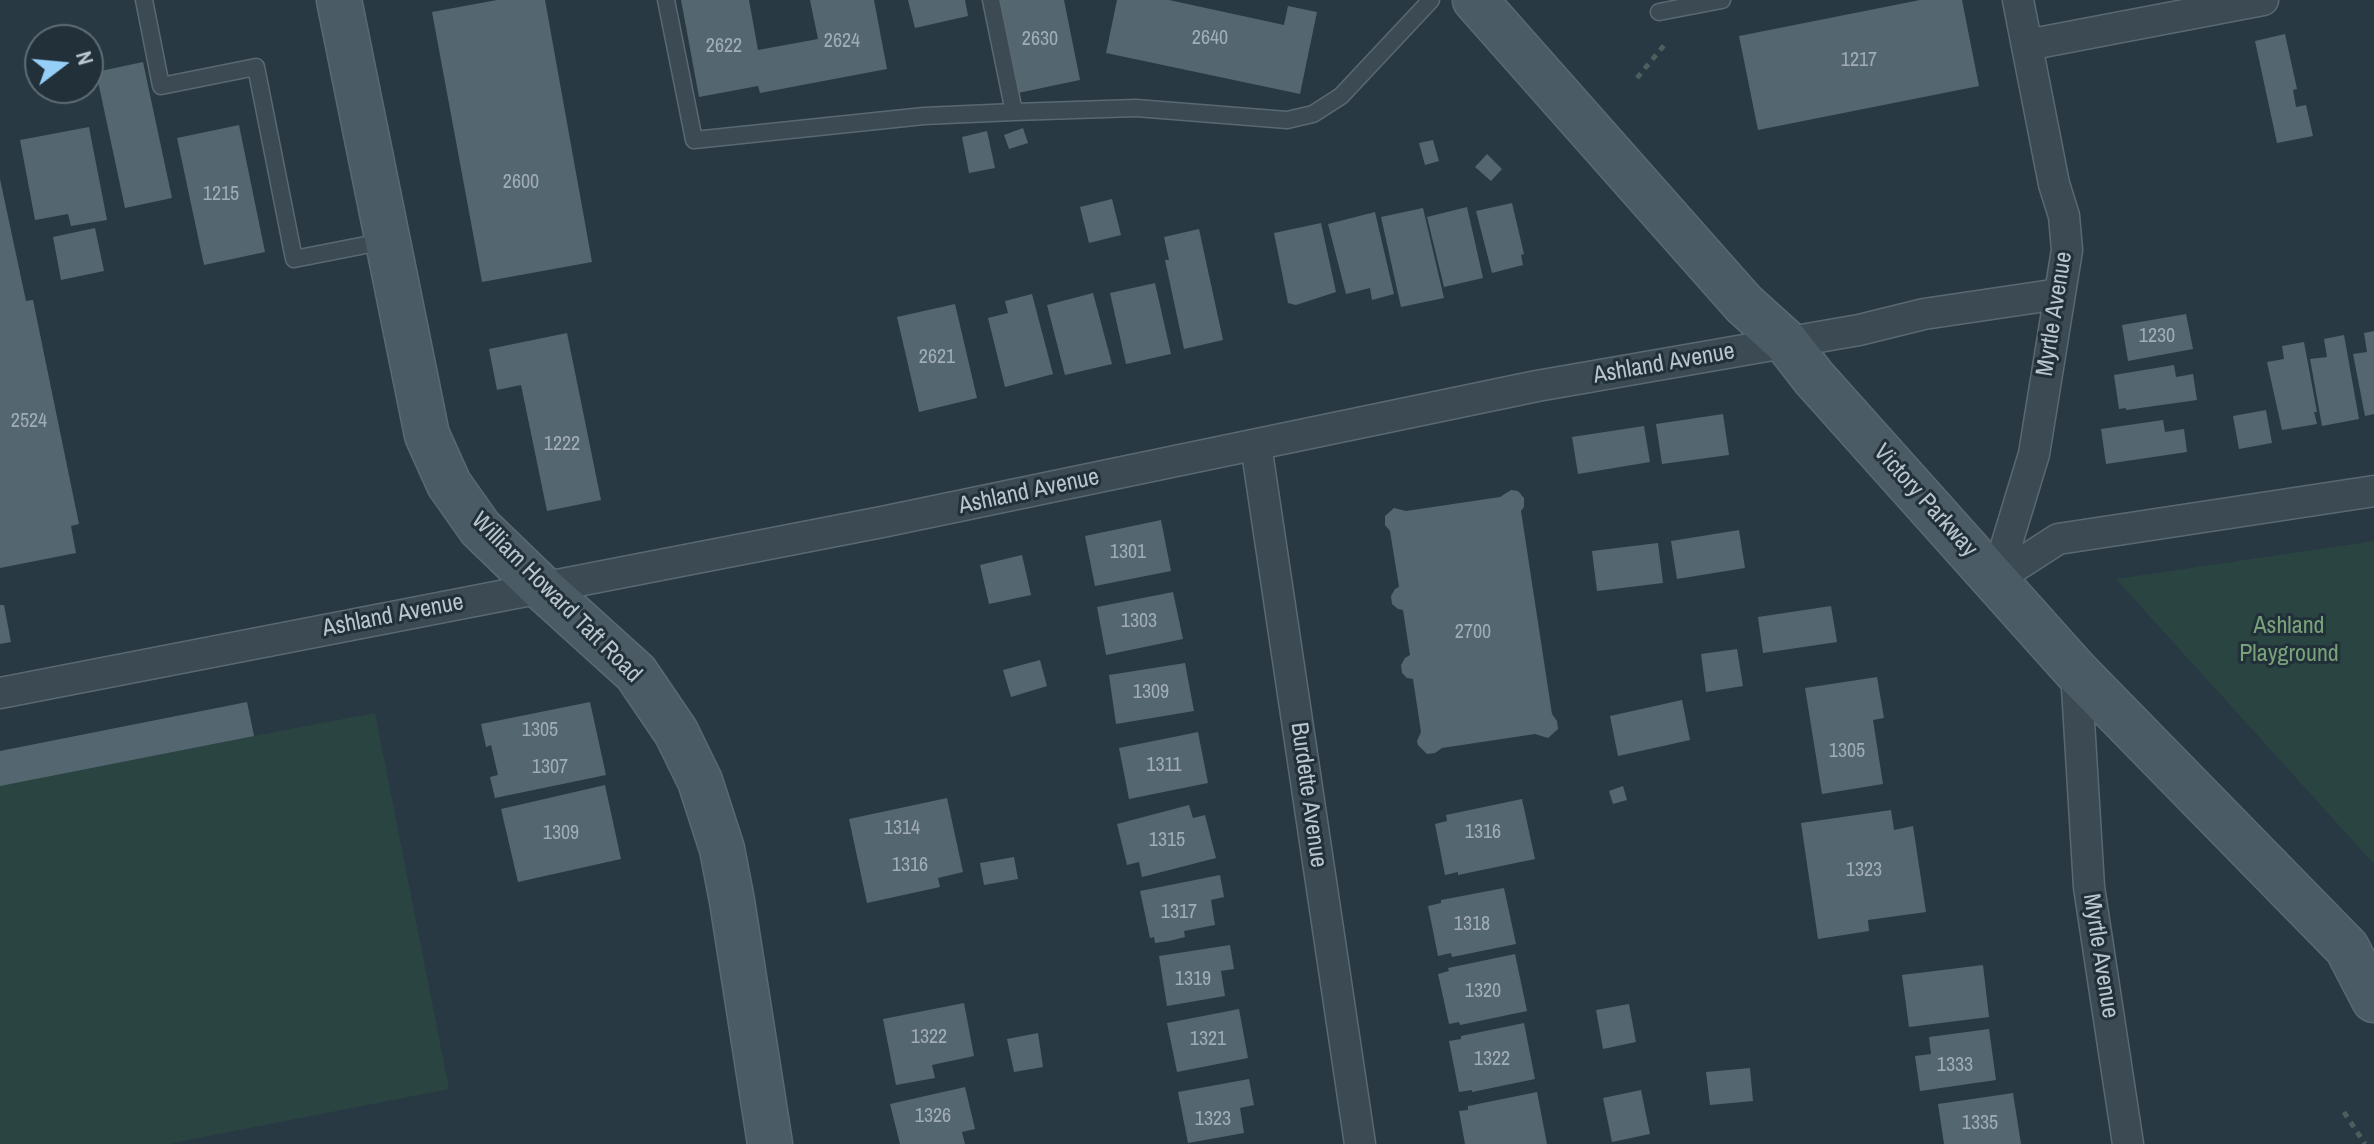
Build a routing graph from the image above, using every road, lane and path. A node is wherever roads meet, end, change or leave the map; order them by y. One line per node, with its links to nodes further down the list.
1 (144, 0): 15 (lane)
2 (339, 0): 15 (street, William Howard Taft Road)
3 (666, 0): 14 (lane)
4 (991, 0): 14 (lane)
5 (1431, 0): 14 (lane)
6 (1722, 0): 10 (lane)
7 (2018, 0): 12 (street, Myrtle Avenue)
8 (2263, 0): 12 (street)
9 (1484, 6): 17 (street, Victory Parkway)
10 (1659, 12)
11 (1666, 43): 13 (path)
12 (2027, 45): 16 (street, Myrtle Avenue)
13 (1637, 78)
14 (1014, 112)
15 (386, 241): 21 (street, William Howard Taft Road)
16 (2059, 294): 17 (street, Ashland Avenue); 20 (street, Myrtle Avenue)
17 (1786, 342): 18 (street, Ashland Avenue); 20 (street, Victory Parkway)
18 (1256, 445): 21 (street, Ashland Avenue); 27 (street, Burdette Avenue)
19 (2374, 491): 20 (street)
20 (1996, 579): 22 (street, Victory Parkway)
21 (541, 587): 23 (street, Ashland Avenue); 26 (street, William Howard Taft Road)
22 (2076, 671): 24 (street, Victory Parkway); 28 (street, Myrtle Avenue)
23 (0, 693)
24 (2374, 1000)
25 (2344, 1112): 29 (path)
26 (770, 1144)
27 (1360, 1144)
28 (2128, 1144)
29 (2365, 1144)

